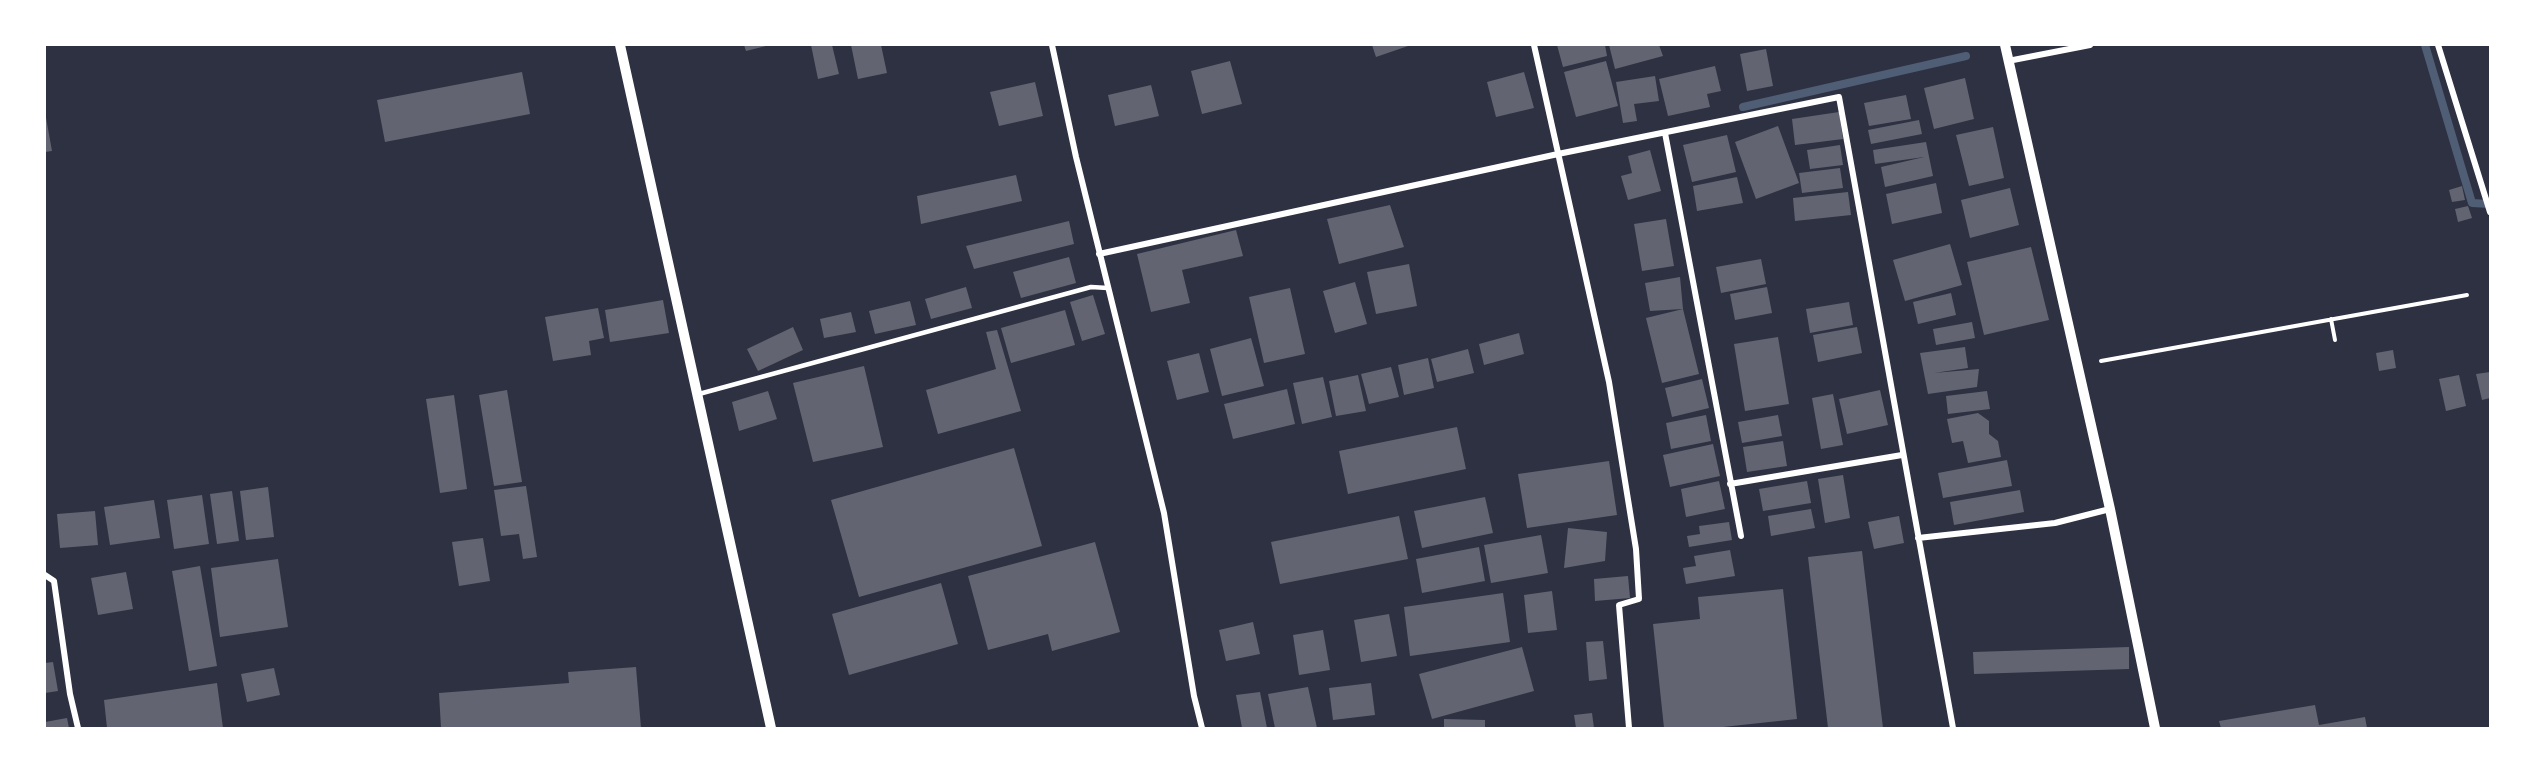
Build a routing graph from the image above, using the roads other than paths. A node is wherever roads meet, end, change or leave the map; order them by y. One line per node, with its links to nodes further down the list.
1 (620, 45): 13 (street)
2 (1052, 45): 11 (street)
3 (1534, 45): 9 (street)
4 (2005, 45): 7 (street)
5 (2090, 45): 7 (street)
6 (2438, 45): 10 (street)
7 (2008, 61): 16 (street)
8 (1665, 133): 9 (street); 14 (street); 15 (street)
9 (1558, 154): 11 (street); 23 (street)
10 (2490, 212)
11 (1099, 254): 12 (street)
12 (1108, 288): 13 (lane); 22 (street)
13 (696, 395): 21 (street)
14 (1902, 455): 15 (street); 18 (street)
15 (1730, 484): 17 (street)
16 (2110, 509): 18 (street); 25 (street)
17 (1741, 536)
18 (1918, 538): 24 (street)
19 (45, 575): 20 (street)
20 (78, 728)
21 (771, 728)
22 (1202, 728)
23 (1629, 728)
24 (1953, 728)
25 (2155, 728)

